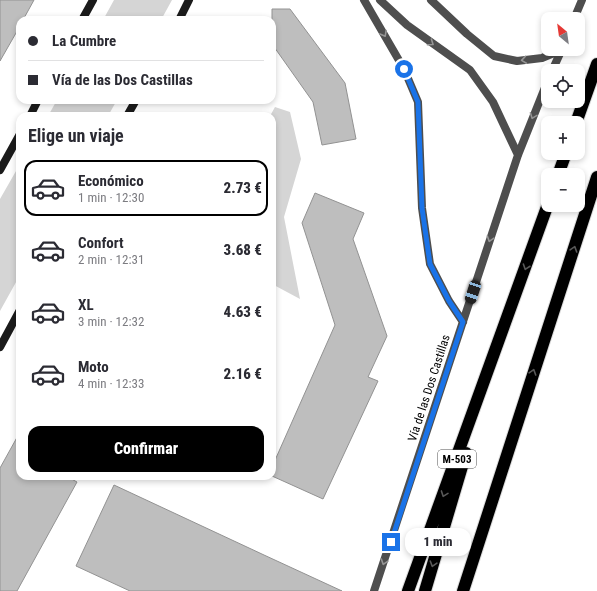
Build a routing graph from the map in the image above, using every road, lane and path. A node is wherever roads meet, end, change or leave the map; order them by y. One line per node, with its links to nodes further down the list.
1 (93, 0): 8 (street)
2 (189, 0): 9 (street)
3 (364, 0): 20 (street, one-way to 20)
4 (380, 0): 15 (street, one-way to 15)
5 (431, 0): 10 (street, one-way to 5)
6 (582, 0): 7 (street)
7 (577, 12)
8 (84, 16)
9 (181, 16)
10 (547, 56)
11 (597, 64): 13 (highway)
12 (541, 98): 15 (street, Vía de las Dos Castillas, one-way to 15)
13 (578, 116)
14 (16, 141): 16 (street)
15 (518, 156): 20 (street, Vía de las Dos Castillas, one-way to 20)
16 (0, 170)
17 (597, 177): 23 (highway, one-way to 17)
18 (545, 212): 21 (highway, M-503, one-way to 21)
19 (16, 317): 22 (street)
20 (463, 322): 24 (street, Vía de las Dos Castillas, one-way to 24)
21 (505, 326): 25 (highway, M-503, one-way to 25); 26 (highway, M-503, one-way to 26)
22 (0, 347)
23 (521, 410): 27 (highway); 28 (highway)
24 (374, 591)
25 (408, 591)
26 (425, 591)
27 (463, 591)
28 (472, 591)

